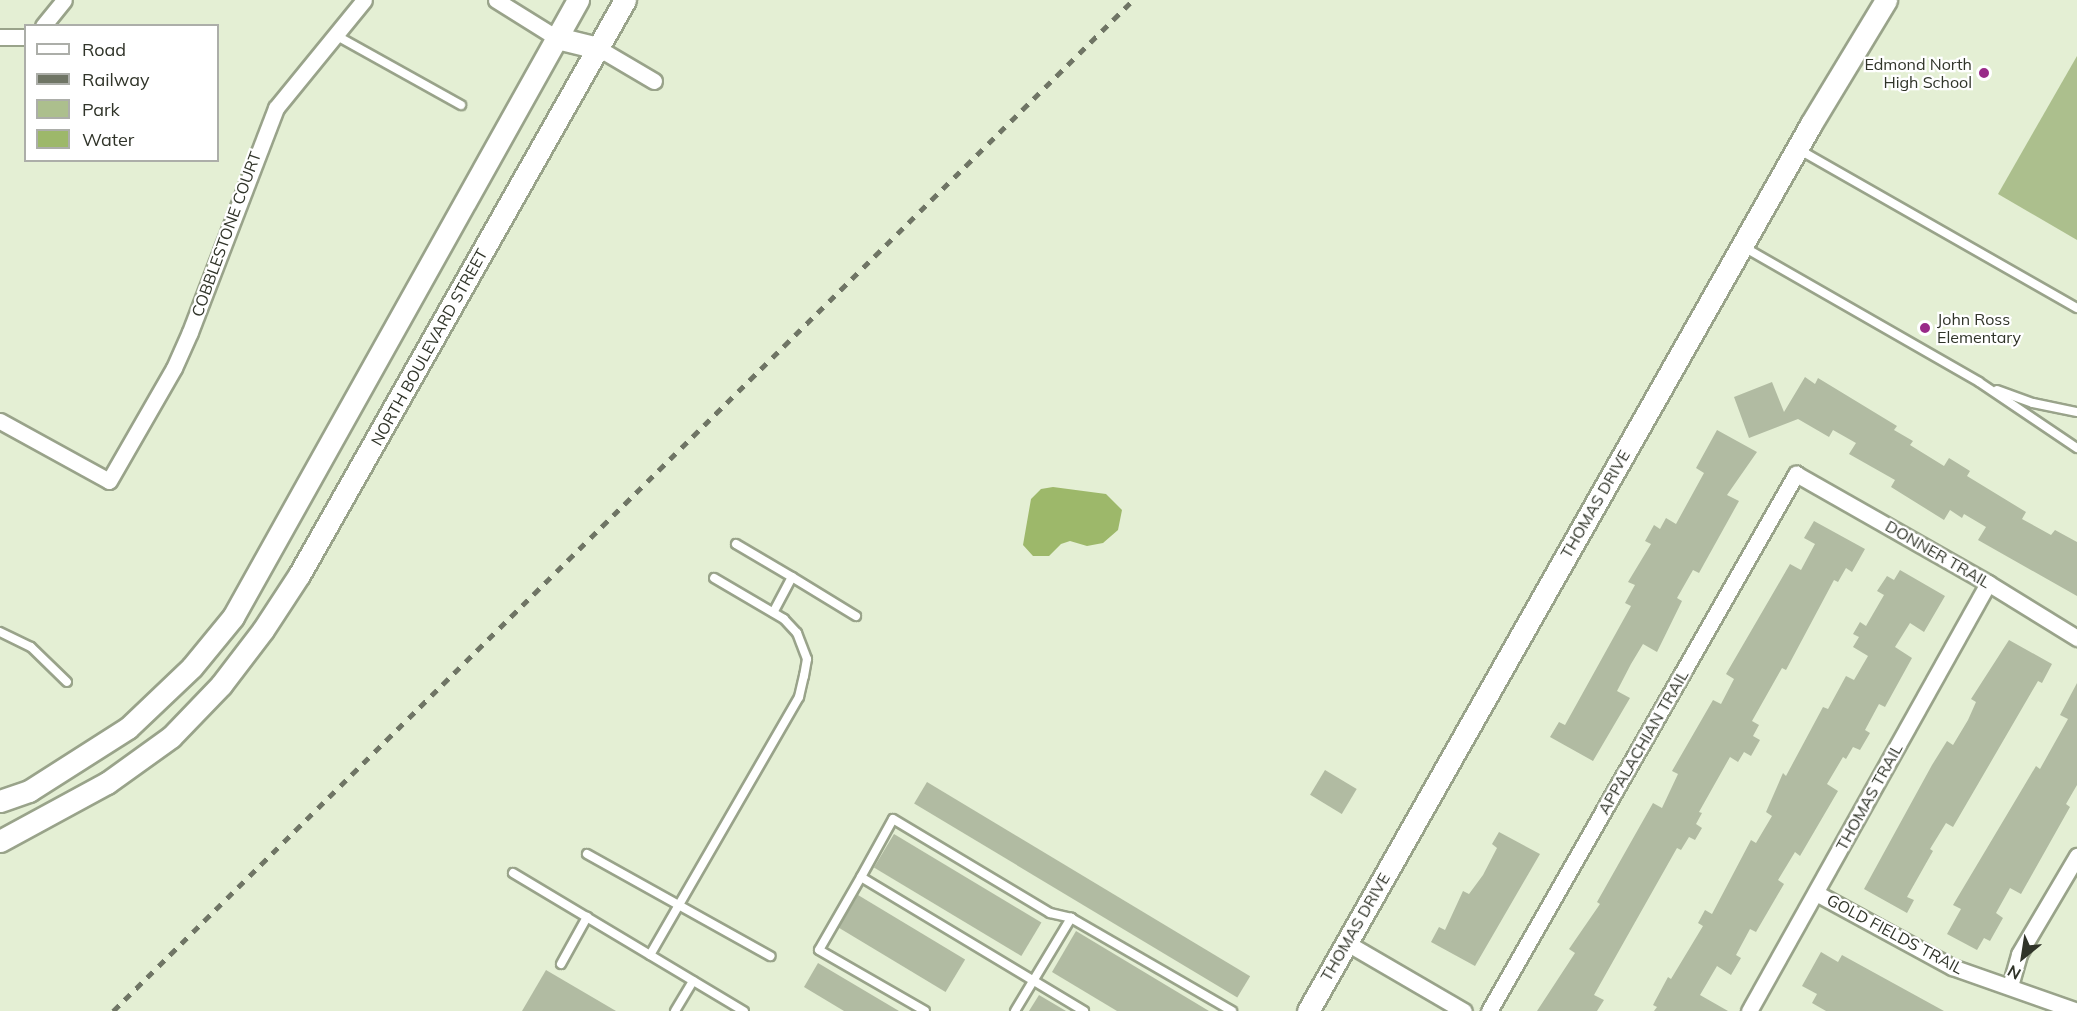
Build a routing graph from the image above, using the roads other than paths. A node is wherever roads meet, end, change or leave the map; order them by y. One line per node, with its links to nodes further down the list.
1 (64, 0): 7 (street)
2 (364, 0): 8 (street, COBBLESTONE COURT)
3 (496, 0): 11 (street)
4 (578, 0): 11 (main road)
5 (625, 0): 12 (main road, NORTH BOULEVARD STREET)
6 (1886, 0): 15 (main road, THOMAS DRIVE)
7 (45, 24)
8 (337, 36): 14 (lane); 20 (street, COBBLESTONE COURT)
9 (0, 37): 10 (street)
10 (24, 37)
11 (557, 38): 12 (main road); 32 (main road)
12 (598, 48): 13 (street); 33 (main road, NORTH BOULEVARD STREET)
13 (654, 81)
14 (461, 105)
15 (1797, 148): 16 (main road, THOMAS DRIVE); 17 (lane)
16 (1742, 245): 18 (lane); 42 (main road, THOMAS DRIVE)
17 (2077, 308)
18 (1979, 382): 19 (lane); 21 (lane)
19 (2077, 412)
20 (0, 421)
21 (2077, 448)
22 (1796, 474): 26 (street, DONNER TRAIL); 57 (street, APPALACHIAN TRAIL)
23 (736, 544): 24 (lane)
24 (792, 577): 27 (lane); 28 (lane)
25 (714, 578): 27 (lane)
26 (1988, 583): 30 (street, DONNER TRAIL); 38 (street, THOMAS TRAIL)
27 (772, 612): 39 (lane)
28 (856, 616)
29 (0, 632): 31 (lane)
30 (2077, 638)
31 (68, 682)
32 (0, 801)
33 (0, 841)
34 (586, 854): 39 (lane)
35 (2077, 856): 48 (street)
36 (513, 873): 40 (lane)
37 (861, 877): 41 (lane); 46 (lane); 51 (lane)
38 (1816, 893): 48 (street, GOLD FIELDS TRAIL); 58 (street, THOMAS TRAIL)
39 (679, 904): 43 (lane); 44 (lane)
40 (587, 917): 43 (lane); 45 (lane)
41 (1071, 918): 46 (lane); 54 (lane)
42 (1347, 943): 55 (main road, THOMAS DRIVE); 56 (street)
43 (650, 955): 47 (lane)
44 (770, 956)
45 (561, 964)
46 (1032, 980): 52 (lane); 53 (lane)
47 (693, 981): 49 (lane); 50 (lane)
48 (2010, 986): 59 (street, GOLD FIELDS TRAIL)
49 (675, 1011)
50 (744, 1011)
51 (925, 1011)
52 (1015, 1011)
53 (1084, 1011)
54 (1232, 1011)
55 (1308, 1011)
56 (1464, 1011)
57 (1489, 1011)
58 (1749, 1011)
59 (2077, 1011)

